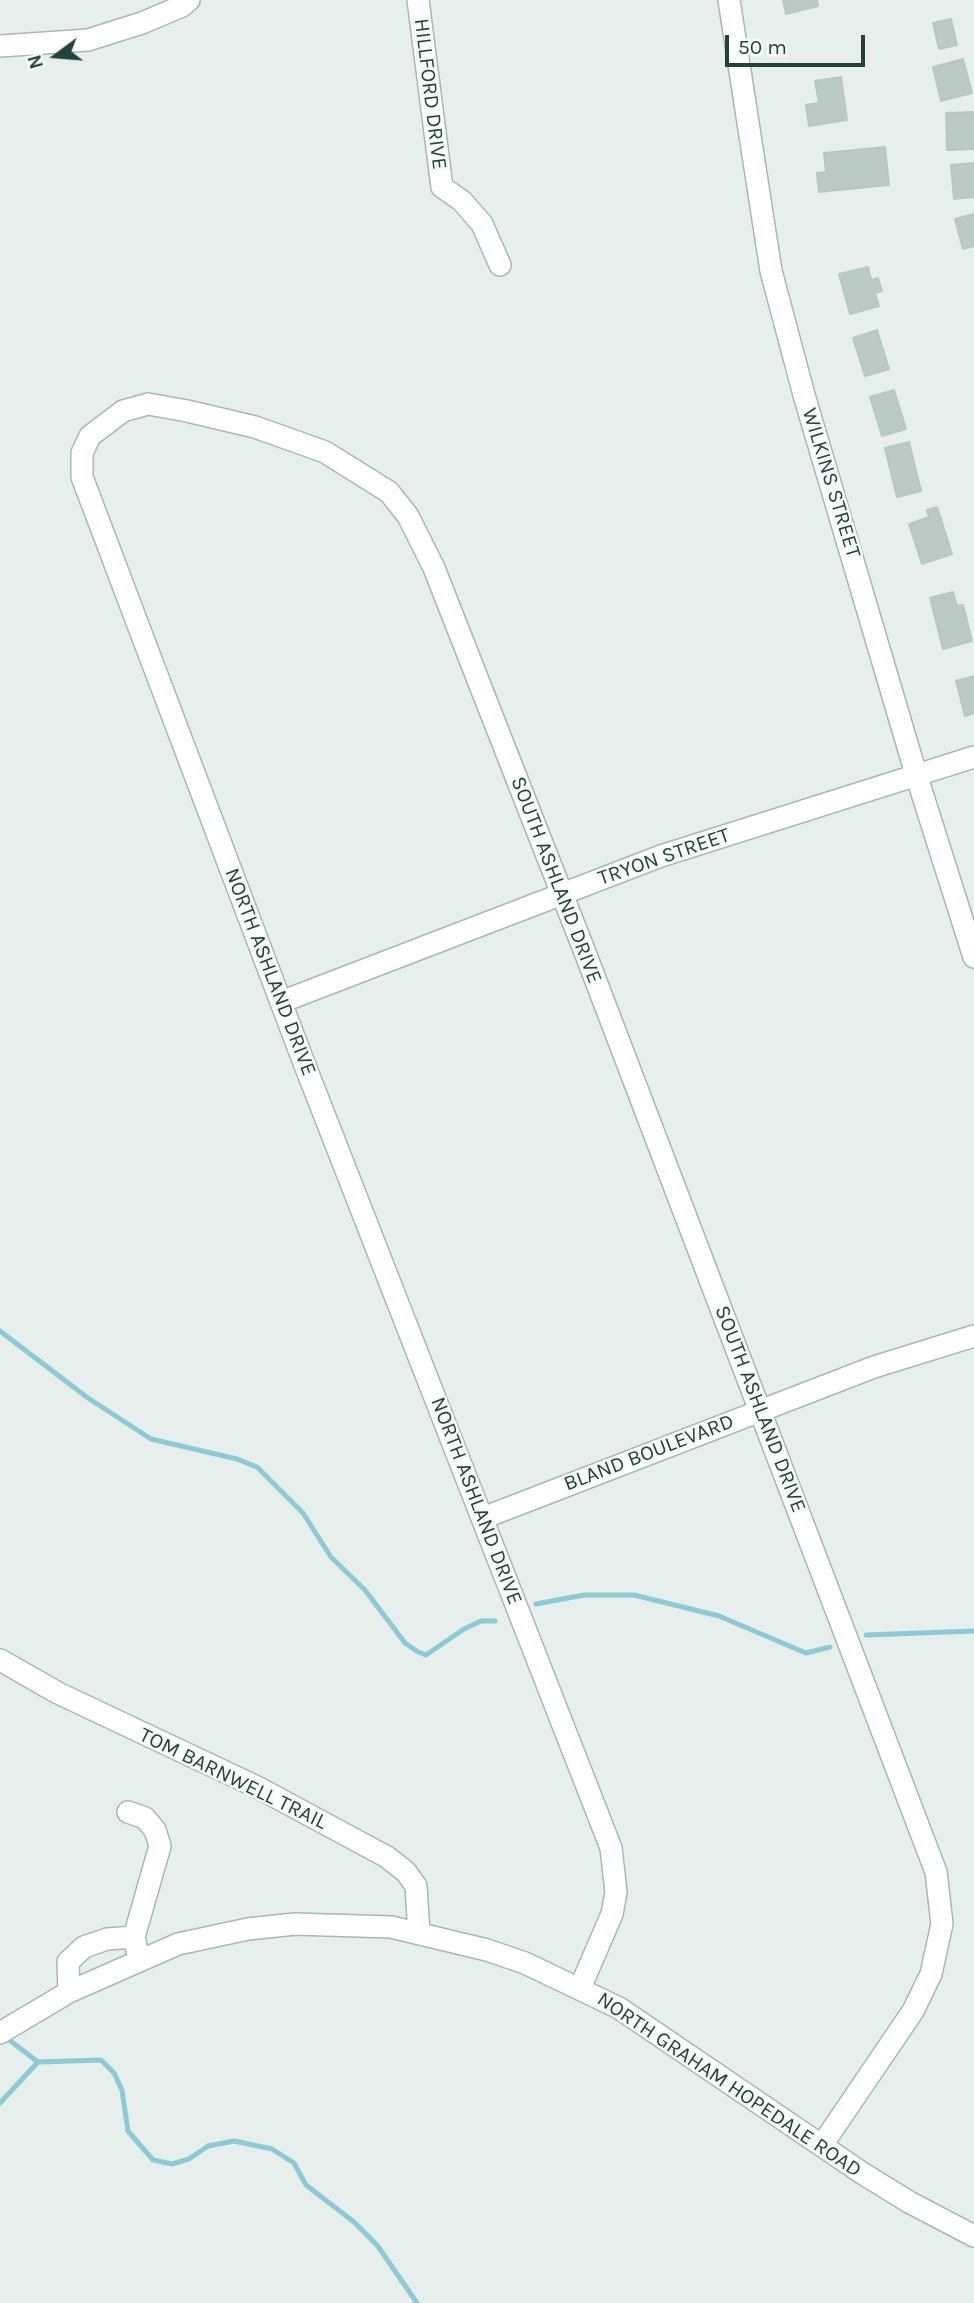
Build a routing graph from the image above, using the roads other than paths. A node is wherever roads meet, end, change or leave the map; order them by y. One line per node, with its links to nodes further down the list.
1 (189, 0): 4 (street)
2 (418, 0): 5 (street, HILLFORD DRIVE)
3 (729, 0): 8 (street, WILKINS STREET)
4 (0, 46)
5 (500, 265)
6 (470, 660): 9 (street, SOUTH ASHLAND DRIVE); 11 (street, NORTH ASHLAND DRIVE)
7 (974, 757): 8 (street, TRYON STREET)
8 (916, 774): 9 (street, TRYON STREET); 10 (street, WILKINS STREET)
9 (561, 893): 11 (street, TRYON STREET); 13 (street, SOUTH ASHLAND DRIVE)
10 (974, 957)
11 (281, 1002): 14 (street, NORTH ASHLAND DRIVE)
12 (974, 1336): 13 (street, BLAND BOULEVARD)
13 (761, 1410): 14 (street, BLAND BOULEVARD); 23 (street, SOUTH ASHLAND DRIVE)
14 (483, 1518): 20 (street, NORTH ASHLAND DRIVE)
15 (0, 1660): 17 (street, TOM BARNWELL TRAIL)
16 (128, 1812): 18 (street)
17 (419, 1934): 19 (street, NORTH GRAHAM HOPEDALE ROAD); 20 (street, NORTH GRAHAM HOPEDALE ROAD)
18 (134, 1937): 19 (street); 21 (street)
19 (139, 1959): 21 (street, NORTH GRAHAM HOPEDALE ROAD)
20 (580, 1988): 23 (street, NORTH GRAHAM HOPEDALE ROAD)
21 (69, 1992): 22 (street, NORTH GRAHAM HOPEDALE ROAD)
22 (0, 2033)
23 (822, 2145): 24 (street, NORTH GRAHAM HOPEDALE ROAD)
24 (974, 2236)

